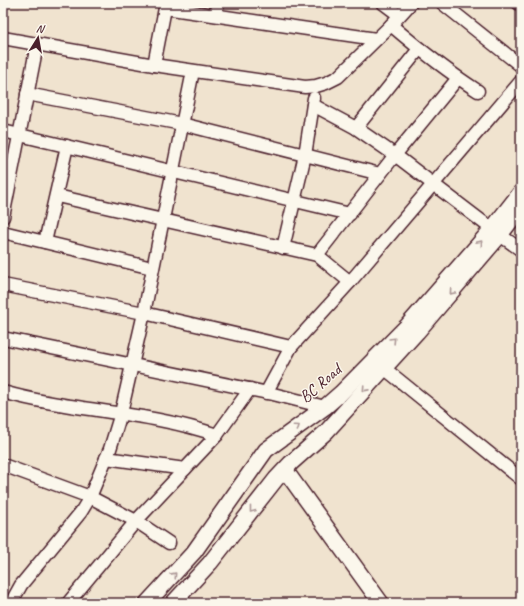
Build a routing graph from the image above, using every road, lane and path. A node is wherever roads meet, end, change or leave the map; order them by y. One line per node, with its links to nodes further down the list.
1 (218, 3): 8 (street)
2 (383, 3): 9 (street)
3 (411, 3): 9 (street)
4 (442, 3): 16 (street)
5 (518, 3): 6 (street)
6 (521, 5)
7 (166, 6): 8 (street); 15 (street)
8 (215, 15): 12 (street)
9 (399, 15): 10 (street)
10 (391, 25): 12 (street); 14 (street)
11 (3, 38): 13 (street)
12 (376, 39): 20 (street)
13 (37, 45): 15 (street); 22 (street)
14 (419, 49): 18 (street); 25 (street)
15 (154, 65): 17 (street)
16 (521, 66)
17 (193, 71): 20 (street); 24 (street)
18 (458, 78): 21 (street); 30 (street)
19 (521, 81): 33 (street)
20 (316, 86): 23 (street)
21 (478, 91)
22 (27, 94): 24 (street); 27 (street)
23 (313, 105): 25 (street); 29 (street)
24 (182, 124): 29 (street); 31 (street)
25 (356, 128): 30 (street)
26 (3, 131): 27 (street)
27 (20, 136): 28 (street); 39 (street)
28 (67, 146): 31 (street); 35 (street)
29 (305, 155): 32 (street); 36 (street)
30 (395, 155): 32 (street); 33 (street)
31 (173, 171): 36 (street); 40 (street)
32 (380, 174): 38 (street)
33 (433, 183): 42 (street); 48 (street)
34 (521, 192): 42 (street, BC Road)
35 (57, 196): 40 (street); 43 (street)
36 (294, 200): 38 (street); 44 (street)
37 (521, 208): 42 (street)
38 (350, 214): 46 (street)
39 (3, 217)
40 (163, 221): 44 (street); 47 (street)
41 (3, 232): 43 (street)
42 (496, 232): 45 (street); 54 (street, one-way to 54); 58 (street, BC Road, one-way to 42)
43 (46, 242): 47 (street)
44 (283, 248): 46 (street)
45 (521, 250)
46 (317, 255): 48 (street)
47 (152, 268): 50 (street)
48 (350, 282): 52 (street)
49 (3, 285): 50 (street)
50 (144, 313): 52 (street); 53 (street)
51 (3, 338): 53 (street)
52 (291, 347): 57 (street)
53 (132, 364): 55 (street); 59 (street)
54 (384, 368): 66 (street, one-way to 66); 67 (street)
55 (250, 389): 57 (street); 60 (street)
56 (3, 392): 59 (street)
57 (266, 393): 58 (street)
58 (325, 407): 61 (street, BC Road, one-way to 58)
59 (121, 413): 60 (street); 62 (street)
60 (217, 435): 65 (street)
61 (271, 446): 63 (street, BC Road); 66 (street)
62 (106, 458): 65 (street); 68 (street)
63 (257, 461): 66 (street); 73 (street, BC Road, one-way to 63)
64 (3, 464): 68 (street)
65 (185, 469): 69 (street)
66 (284, 471): 74 (street, one-way to 74); 75 (street)
67 (521, 479)
68 (90, 497): 69 (street); 71 (street)
69 (136, 522): 70 (street); 72 (street)
70 (169, 543)
71 (11, 603)
72 (68, 603)
73 (147, 603)
74 (173, 603)
75 (381, 603)

